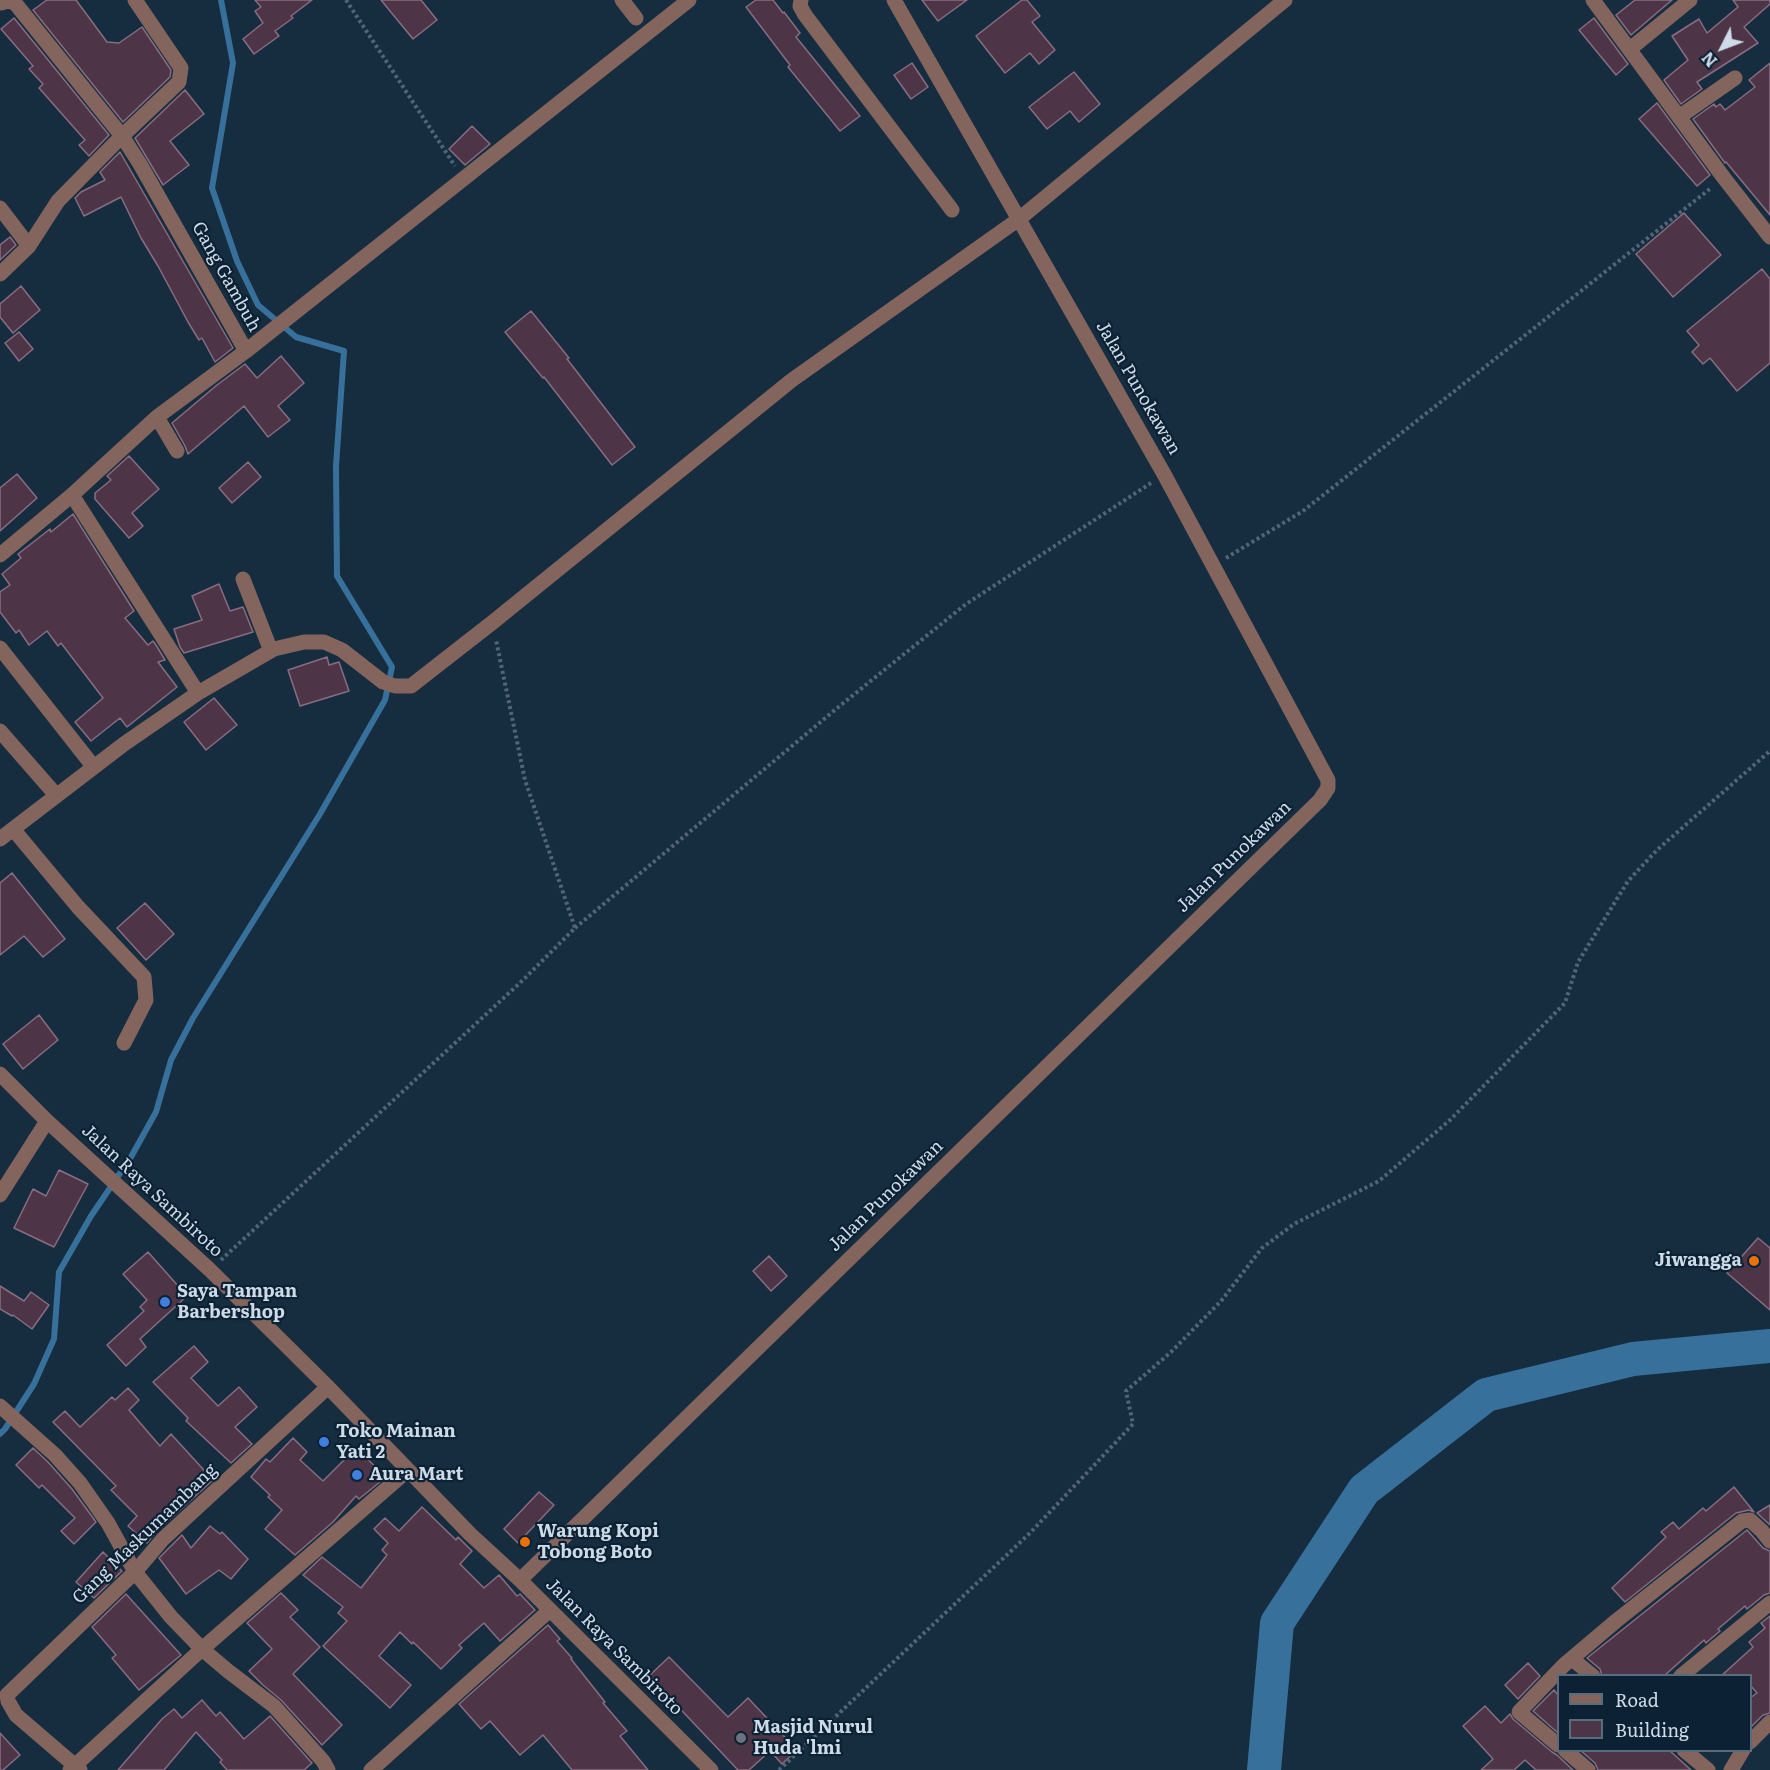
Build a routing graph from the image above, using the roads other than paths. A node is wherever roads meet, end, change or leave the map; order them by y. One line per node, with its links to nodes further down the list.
1 (135, 0): 14 (street)
2 (622, 0): 10 (street)
3 (689, 0): 22 (street)
4 (801, 0): 16 (street)
5 (894, 0): 17 (street, Jalan Punokawan)
6 (1286, 0): 17 (street)
7 (1593, 0): 11 (street)
8 (1690, 0): 11 (street)
9 (2, 3): 14 (street, Gang Gambuh)
10 (636, 18)
11 (1630, 50): 13 (street)
12 (1735, 78): 13 (street)
13 (1679, 117): 18 (street)
14 (122, 136): 20 (street); 22 (street, Gang Gambuh)
15 (0, 208): 20 (street)
16 (952, 210)
17 (1018, 219): 29 (street); 45 (street, Jalan Punokawan)
18 (1764, 219): 19 (street)
19 (1770, 237)
20 (29, 246): 21 (street)
21 (0, 274)
22 (246, 351): 23 (street, Gang Gambuh)
23 (157, 417): 24 (street); 25 (street, Gang Gambuh)
24 (177, 451)
25 (72, 495): 26 (street, Gang Gambuh); 30 (street)
26 (0, 555)
27 (243, 579): 29 (street)
28 (0, 648): 32 (street)
29 (271, 651): 30 (street)
30 (198, 693): 32 (street)
31 (0, 731): 33 (street)
32 (93, 766): 33 (street)
33 (56, 795): 34 (street)
34 (13, 829): 35 (street); 36 (street)
35 (0, 839)
36 (124, 1042)
37 (0, 1074): 38 (street, Jalan Raya Sambiroto)
38 (47, 1121): 39 (street); 40 (street, Jalan Raya Sambiroto)
39 (0, 1195)
40 (328, 1387): 42 (street, Jalan Raya Sambiroto); 44 (street, Gang Maskumambang)
41 (0, 1406): 44 (street)
42 (408, 1470): 45 (street, Jalan Raya Sambiroto); 48 (street)
43 (1770, 1541): 49 (street)
44 (135, 1572): 48 (street); 60 (street, Gang Maskumambang)
45 (520, 1580): 47 (street, Jalan Raya Sambiroto)
46 (1770, 1603): 53 (street)
47 (550, 1610): 62 (street); 63 (street, Jalan Raya Sambiroto)
48 (202, 1649): 60 (street); 61 (street)
49 (1572, 1659): 50 (street); 52 (street)
50 (1557, 1674)
51 (1557, 1674): 56 (street)
52 (1591, 1674)
53 (1683, 1674)
54 (1770, 1722): 55 (street)
55 (1752, 1740)
56 (1557, 1744)
57 (1567, 1752): 64 (street)
58 (1686, 1752): 65 (street)
59 (1742, 1752): 66 (street)
60 (75, 1769)
61 (328, 1770)
62 (371, 1770)
63 (711, 1770)
64 (1588, 1770)
65 (1708, 1770)
66 (1731, 1770)

